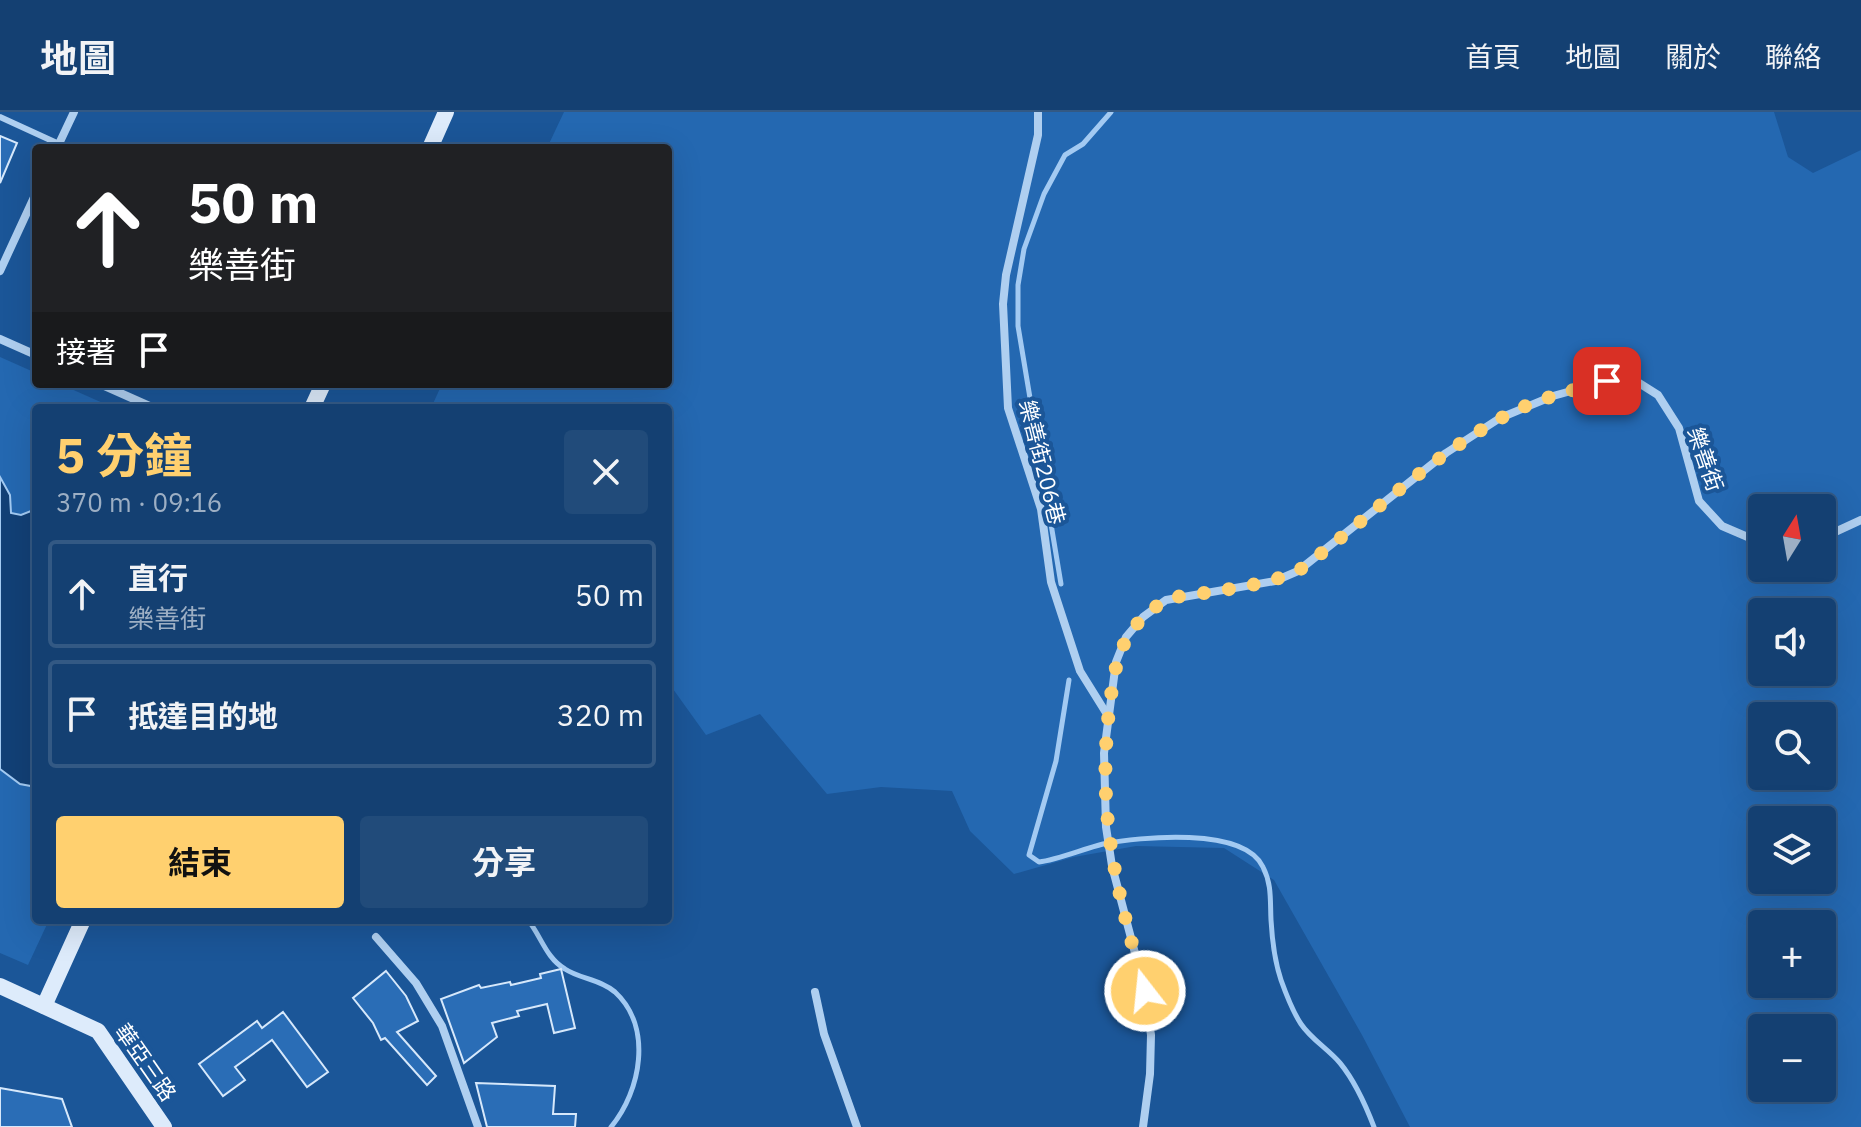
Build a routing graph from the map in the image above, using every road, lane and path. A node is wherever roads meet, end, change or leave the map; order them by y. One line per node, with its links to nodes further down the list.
1 (74, 112): 6 (street)
2 (446, 112): 7 (street)
3 (1038, 112): 17 (street, 樂善街206巷)
4 (0, 117): 5 (lane)
5 (54, 144)
6 (59, 144)
7 (432, 144)
8 (32, 202): 9 (street)
9 (0, 271)
10 (0, 339): 11 (street)
11 (32, 353)
12 (109, 388): 13 (street)
13 (145, 404)
14 (1861, 520): 15 (street)
15 (1836, 532)
16 (1748, 537): 17 (street, 樂善街)
17 (1108, 717): 26 (street, 樂善街)
18 (81, 924): 22 (street)
19 (376, 937): 24 (street)
20 (0, 986): 22 (street, 華亞三路)
21 (815, 992): 25 (street)
22 (44, 1006): 23 (street, 華亞三路)
23 (164, 1127)
24 (478, 1127)
25 (857, 1127)
26 (1143, 1127)

